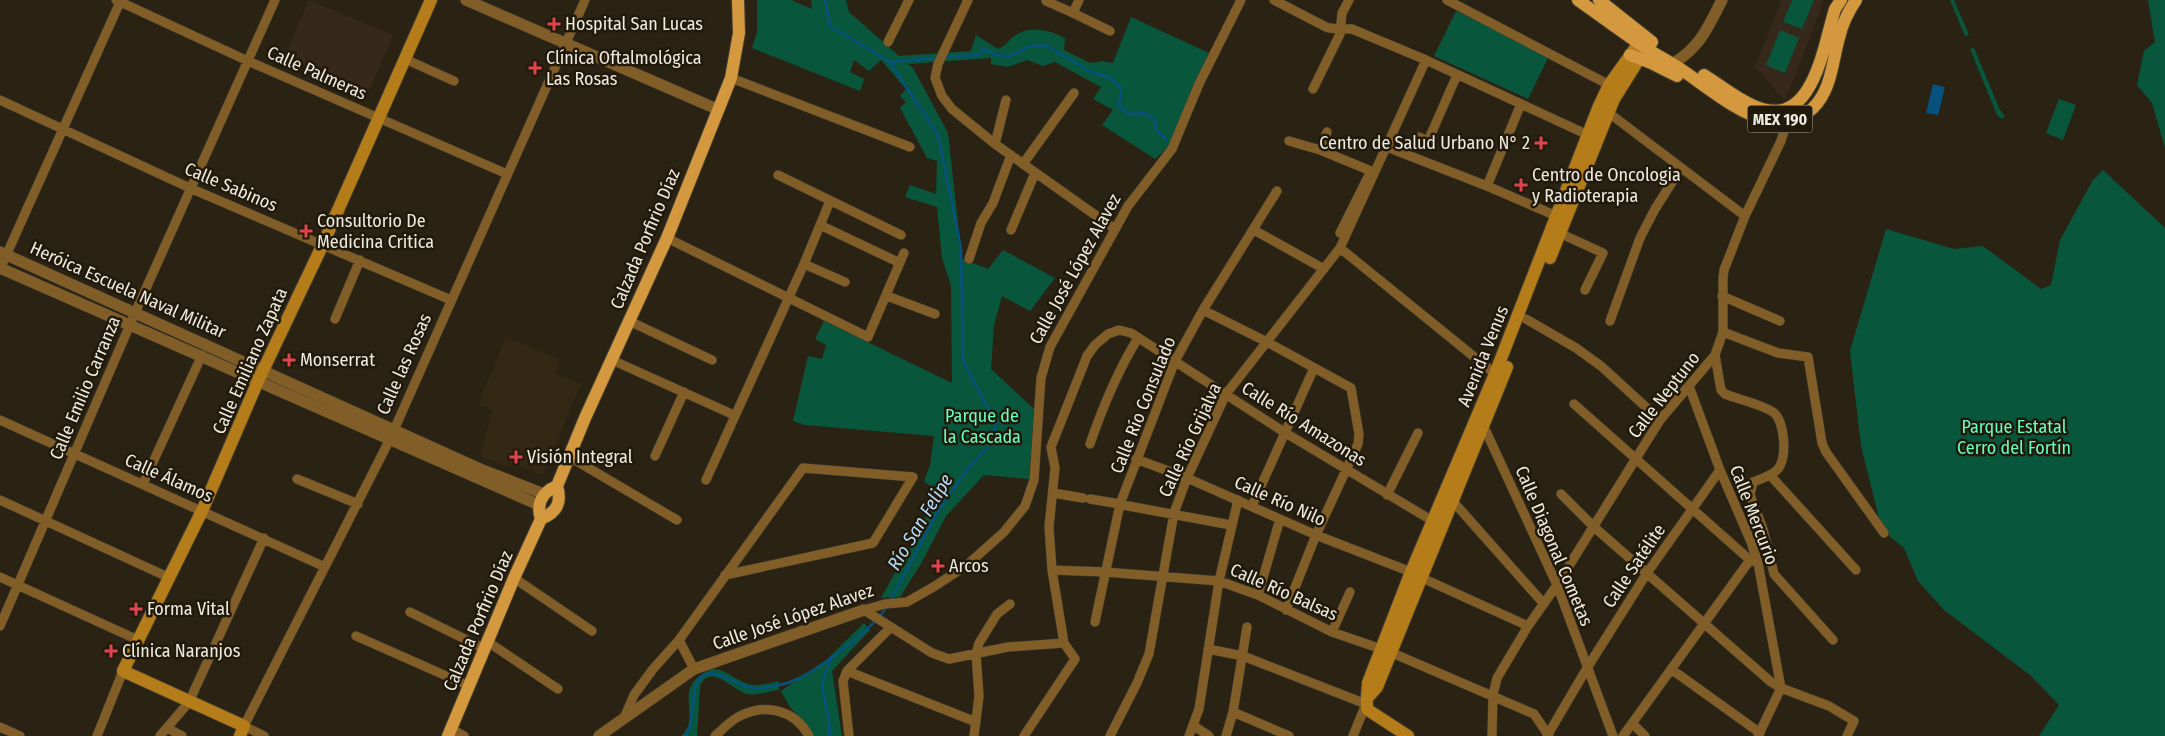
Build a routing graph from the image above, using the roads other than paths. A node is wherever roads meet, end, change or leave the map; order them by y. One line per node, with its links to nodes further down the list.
1 (275, 0): 29 (street, Calle Emilio Carranza)
2 (431, 0): 27 (main road, Calle Emiliano Zapata)
3 (466, 0): 20 (street)
4 (585, 0): 25 (street, Calle las Rosas)
5 (738, 0): 32 (main road, Calzada Porfirio Díaz)
6 (909, 0): 24 (street)
7 (968, 0): 51 (street)
8 (1079, 0): 21 (street)
9 (1240, 0): 69 (street, Calle José López Alavez)
10 (1274, 0): 22 (street)
11 (1348, 0): 22 (street)
12 (1578, 0): 26 (main road, MEX 190)
13 (1599, 0): 26 (main road, MEX 190)
14 (1722, 0): 30 (street)
15 (1841, 0): 37 (main road, MEX 190)
16 (1856, 0): 44 (main road, MEX 190)
17 (119, 1): 29 (street, Calle Palmeras); 45 (street)
18 (1046, 1): 21 (street)
19 (1452, 1): 34 (street)
20 (485, 4): 25 (street)
21 (1073, 13): 23 (street)
22 (1342, 28): 28 (street); 35 (street)
23 (1110, 31)
24 (888, 42)
25 (565, 44): 42 (street); 60 (street, Calle las Rosas)
26 (1641, 47): 30 (main road, MEX 190); 34 (main road, Avenida Venus); 44 (main road)
27 (405, 59): 33 (street); 43 (main road, Calle Emiliano Zapata)
28 (1426, 60): 31 (street); 46 (street)
29 (248, 61): 43 (street, Calle Palmeras); 63 (street, Calle Emilio Carranza)
30 (1676, 61): 37 (main road, MEX 190); 44 (main road, MEX 190)
31 (1457, 75): 40 (street); 49 (street)
32 (731, 78): 42 (main road, Calzada Porfirio Díaz); 52 (street)
33 (454, 81)
34 (1614, 88): 41 (main road, Avenida Venus)
35 (1313, 89)
36 (1074, 93): 56 (street)
37 (1803, 98): 44 (main road)
38 (0, 100): 45 (street, Calle Sabinos)
39 (1006, 100): 51 (street)
40 (1521, 104): 48 (street); 62 (street)
41 (1604, 109): 48 (main road, Avenida Venus); 57 (street); 67 (main road, Avenida Venus)
42 (719, 110): 75 (main road, Calzada Porfirio Díaz)
43 (379, 118): 60 (street, Calle Palmeras); 76 (main road, Calle Emiliano Zapata)
44 (1791, 120): 66 (street, Calle Neptuno)
45 (64, 129): 63 (street, Calle Sabinos); 78 (street)
46 (1396, 129): 53 (street, Calle Río Grijalva); 58 (street)
47 (1327, 132): 54 (street)
48 (1588, 135): 67 (main road, Avenida Venus)
49 (1419, 137)
50 (1289, 141): 54 (street)
51 (995, 144): 55 (street)
52 (910, 147)
53 (1388, 147): 62 (street); 77 (street, Calle Río Grijalva)
54 (1320, 150): 58 (street)
55 (1011, 155): 56 (street); 80 (street)
56 (1023, 164): 59 (street)
57 (1681, 168): 66 (street); 98 (street)
58 (1371, 171): 73 (street)
59 (1035, 173): 69 (street); 70 (street)
60 (507, 174): 91 (street, Calle las Rosas)
61 (778, 175): 65 (street)
62 (1487, 186): 67 (street)
63 (192, 189): 76 (street, Calle Sabinos); 93 (street, Calle Emilio Carranza)
64 (1277, 191): 71 (street, Calle Río Consulado)
65 (830, 200): 68 (street); 74 (street)
66 (1745, 216): 89 (street, Calle Neptuno)
67 (1561, 218): 72 (main road, Avenida Venus)
68 (820, 225): 82 (street); 83 (street)
69 (1115, 229): 124 (street, Calle José López Alavez)
70 (1011, 230)
71 (1254, 230): 85 (street); 92 (street, Calle Río Consulado)
72 (1556, 231): 87 (street); 96 (main road, Avenida Venus); 111 (main road, Avenida Venus)
73 (1340, 232)
74 (901, 235)
75 (667, 238): 90 (street); 97 (main road, Calzada Porfirio Díaz)
76 (323, 244): 81 (street, Calle Sabinos); 110 (main road, Calle Emiliano Zapata)
77 (1340, 248): 85 (street, Calle Río Grijalva); 111 (street)
78 (3, 253): 84 (street); 93 (street, Heróica Escuela Naval Militar)
79 (904, 253): 83 (street)
80 (969, 259)
81 (360, 260): 91 (street, Calle Sabinos); 95 (street)
82 (804, 264): 86 (street); 90 (street)
83 (900, 264): 88 (street)
84 (0, 268): 100 (street, Heróica Escuela Naval Militar)
85 (1324, 269): 103 (street, Calle Río Grijalva)
86 (845, 282)
87 (1584, 290)
88 (887, 296): 90 (street); 94 (street)
89 (1722, 296): 99 (street); 101 (street, Calle Neptuno)
90 (788, 298): 116 (street)
91 (451, 300): 122 (street, Calle las Rosas)
92 (1203, 310): 103 (street); 108 (street, Calle Río Consulado)
93 (135, 313): 100 (street, Calle Emilio Carranza); 110 (street, Heróica Escuela Naval Militar)
94 (935, 314)
95 (335, 319)
96 (1526, 319): 111 (main road, Avenida Venus); 118 (street)
97 (629, 321): 106 (main road, Calzada Porfirio Díaz); 107 (street)
98 (1610, 321)
99 (1780, 321)
100 (130, 324): 104 (street, Heróica Escuela Naval Militar); 126 (street, Calle Emilio Carranza)
101 (1723, 332): 105 (street, Calle Neptuno); 159 (street)
102 (1138, 338): 108 (street, Calle Río Amazonas); 123 (street); 125 (street, Calle Río Amazonas)
103 (1267, 342): 109 (street); 114 (street, Calle Río Grijalva)
104 (202, 355): 110 (street, Heróica Escuela Naval Militar); 137 (street)
105 (1715, 355): 112 (street, Calle Neptuno); 133 (street)
106 (612, 360): 113 (street); 127 (main road, Calzada Porfirio Díaz)
107 (712, 360)
108 (1175, 361): 114 (street, Calle Río Amazonas); 130 (street, Calle Río Consulado)
109 (1314, 368): 120 (street); 131 (street)
110 (261, 375): 122 (street, Heróica Escuela Naval Militar); 150 (main road, Calle Emiliano Zapata)
111 (1499, 377): 119 (main road, Avenida Venus); 142 (main road, Avenida Venus)
112 (1689, 386): 118 (street, Calle Neptuno); 132 (street, Calle Mercurio)
113 (684, 392): 116 (street); 128 (street)
114 (1226, 394): 120 (street, Calle Río Amazonas); 134 (street, Calle Río Grijalva)
115 (1574, 404): 129 (street)
116 (734, 416): 136 (street)
117 (0, 420): 126 (street, Calle Álamos)
118 (1660, 420): 129 (street, Calle Neptuno)
119 (1484, 427): 142 (main road, Avenida Venus); 176 (street, Calle Diagonal Cometas)
120 (1284, 432): 131 (street, Calle Río Amazonas); 148 (street)
121 (1418, 433): 141 (street)
122 (392, 435): 144 (street, Heróica Escuela Naval Militar); 146 (street, Calle las Rosas)
123 (1090, 444)
124 (1036, 447): 125 (street); 183 (street, Calle José López Alavez)
125 (1051, 447): 139 (street)
126 (74, 453): 137 (street, Calle Álamos); 152 (street, Calle Emilio Carranza)
127 (568, 456): 138 (main road, Calzada Porfirio Díaz); 155 (street)
128 (655, 456)
129 (1636, 458): 149 (street); 158 (street, Calle Neptuno)
130 (1136, 459): 134 (street, Calle Río Nilo); 147 (street, Calle Río Consulado)
131 (1346, 470): 141 (street, Calle Río Amazonas); 160 (street)
132 (1720, 470): 149 (street, Calle Satélite); 162 (street, Calle Mercurio)
133 (1770, 475): 165 (street); 195 (street)
134 (1187, 478): 145 (street, Calle Río Nilo); 151 (street, Calle Río Grijalva)
135 (298, 479): 146 (street)
136 (706, 480)
137 (143, 484): 150 (street, Calle Álamos)
138 (557, 486): 144 (main road); 153 (main road, Calzada Porfirio Díaz)
139 (1053, 493): 147 (street); 164 (street)
140 (1561, 494): 158 (street)
141 (1387, 495): 156 (street, Calle Río Amazonas)
142 (1449, 497): 156 (main road, Avenida Venus); 180 (street)
143 (0, 500): 152 (street)
144 (542, 500): 153 (main road)
145 (1238, 500): 148 (street, Calle Río Nilo); 157 (street)
146 (358, 504): 163 (street, Calle las Rosas)
147 (1122, 505): 151 (street); 166 (street, Calle Río Consulado)
148 (1252, 506): 154 (street, Calle Río Nilo)
149 (1692, 509): 162 (street); 167 (street, Calle Satélite)
150 (202, 511): 161 (street, Calle Álamos); 172 (main road, Calle Emiliano Zapata)
151 (1174, 514): 157 (street); 169 (street, Calle Río Grijalva)
152 (46, 519): 172 (street); 175 (street, Calle Emilio Carranza)
153 (541, 519): 173 (main road, Calzada Porfirio Díaz)
154 (1280, 519): 160 (street, Calle Río Nilo); 178 (street)
155 (677, 520)
156 (1437, 524): 170 (main road, Avenida Venus)
157 (1232, 525): 174 (street)
158 (1594, 527): 167 (street); 176 (street, Calle Neptuno)
159 (1884, 533)
160 (1316, 535): 170 (street, Calle Río Nilo); 181 (street)
161 (264, 538): 163 (street, Calle Álamos); 212 (street)
162 (1754, 562): 185 (street); 208 (street, Calle Mercurio)
163 (325, 567): 220 (street, Calle las Rosas)
164 (1052, 570): 166 (street, Calle Río Balsas); 196 (street)
165 (1856, 570)
166 (1105, 572): 169 (street, Calle Río Balsas); 184 (street, Calle Río Consulado)
167 (1647, 573): 185 (street); 202 (street, Calle Satélite)
168 (725, 575): 168 (street); 194 (street)
169 (1162, 575): 174 (street, Calle Río Balsas); 236 (street, Calle Río Grijalva)
170 (1416, 575): 187 (street, Calle Río Nilo); 199 (main road, Avenida Venus)
171 (0, 577): 175 (street)
172 (170, 578): 193 (main road, Calle Emiliano Zapata)
173 (514, 578): 190 (street); 197 (main road, Calzada Porfirio Díaz)
174 (1219, 581): 178 (street, Calle Río Balsas); 198 (street)
175 (17, 585): 186 (street, Calle Emilio Carranza); 193 (street)
176 (1557, 585): 180 (street, Calle Neptuno); 202 (street, Calle Diagonal Cometas)
177 (1350, 592): 191 (street)
178 (1258, 595): 181 (street, Calle Río Balsas)
179 (1010, 604): 200 (street)
180 (1544, 604): 187 (street, Calle Neptuno)
181 (1286, 610): 191 (street, Calle Río Balsas)
182 (410, 612): 197 (street)
183 (873, 615): 188 (street); 203 (street, Calle José López Alavez)
184 (1095, 622)
185 (1705, 623): 204 (street); 208 (street)
186 (0, 626)
187 (1528, 626): 210 (street, Calle Neptuno)
188 (891, 627): 200 (street); 206 (street)
189 (1248, 627): 201 (street)
190 (592, 631)
191 (1332, 632): 199 (street, Calle Río Balsas)
192 (356, 636): 207 (street)
193 (138, 640): 205 (main road, Calle Emiliano Zapata)
194 (679, 640): 203 (street); 214 (street)
195 (1833, 640)
196 (1064, 643): 200 (street); 235 (street)
197 (487, 645): 207 (main road, Calzada Porfirio Díaz); 209 (street)
198 (1208, 649): 201 (street); 217 (street)
199 (1385, 650): 210 (street, Calle Río Balsas); 211 (main road, Avenida Venus)
200 (976, 654): 215 (street)
201 (1242, 656): 211 (street); 213 (street)
202 (1586, 668): 223 (street, Calle Satélite); 244 (street, Calle Diagonal Cometas)
203 (694, 669): 214 (street, Calle José López Alavez)
204 (1671, 670): 216 (street); 222 (street)
205 (124, 671): 212 (main road); 225 (street, Calle Emiliano Zapata)
206 (846, 671): 215 (street); 233 (street)
207 (469, 686): 221 (main road, Calzada Porfirio Díaz)
208 (1781, 688): 222 (street); 247 (street)
209 (558, 689)
210 (1493, 695): 223 (street, Calle Río Balsas); 243 (street, Calle Neptuno)
211 (1367, 700): 241 (street); 242 (main road)
212 (189, 702): 219 (street); 220 (main road)
213 (1233, 712): 239 (street); 240 (street)
214 (625, 716): 230 (street, Calle José López Alavez)
215 (976, 722): 234 (street)
216 (1633, 724): 245 (street); 246 (street)
217 (1194, 726): 237 (street); 238 (street)
218 (0, 727): 224 (street)
219 (167, 728): 226 (street); 227 (street)
220 (242, 731): 228 (street)
221 (450, 733): 229 (street)
222 (1759, 734)
223 (1548, 735)
224 (20, 736)
225 (97, 736)
226 (160, 736)
227 (182, 736)
228 (264, 736)
229 (464, 736)
230 (599, 736)
231 (715, 736): 232 (street)
232 (809, 736)
233 (849, 736)
234 (974, 736)
235 (1024, 736)
236 (1110, 736)
237 (1189, 736)
238 (1209, 736)
239 (1226, 736)
240 (1289, 736)
241 (1353, 736)
242 (1408, 736)
243 (1492, 736)
244 (1613, 736)
245 (1623, 736)
246 (1646, 736)
247 (1847, 736)

